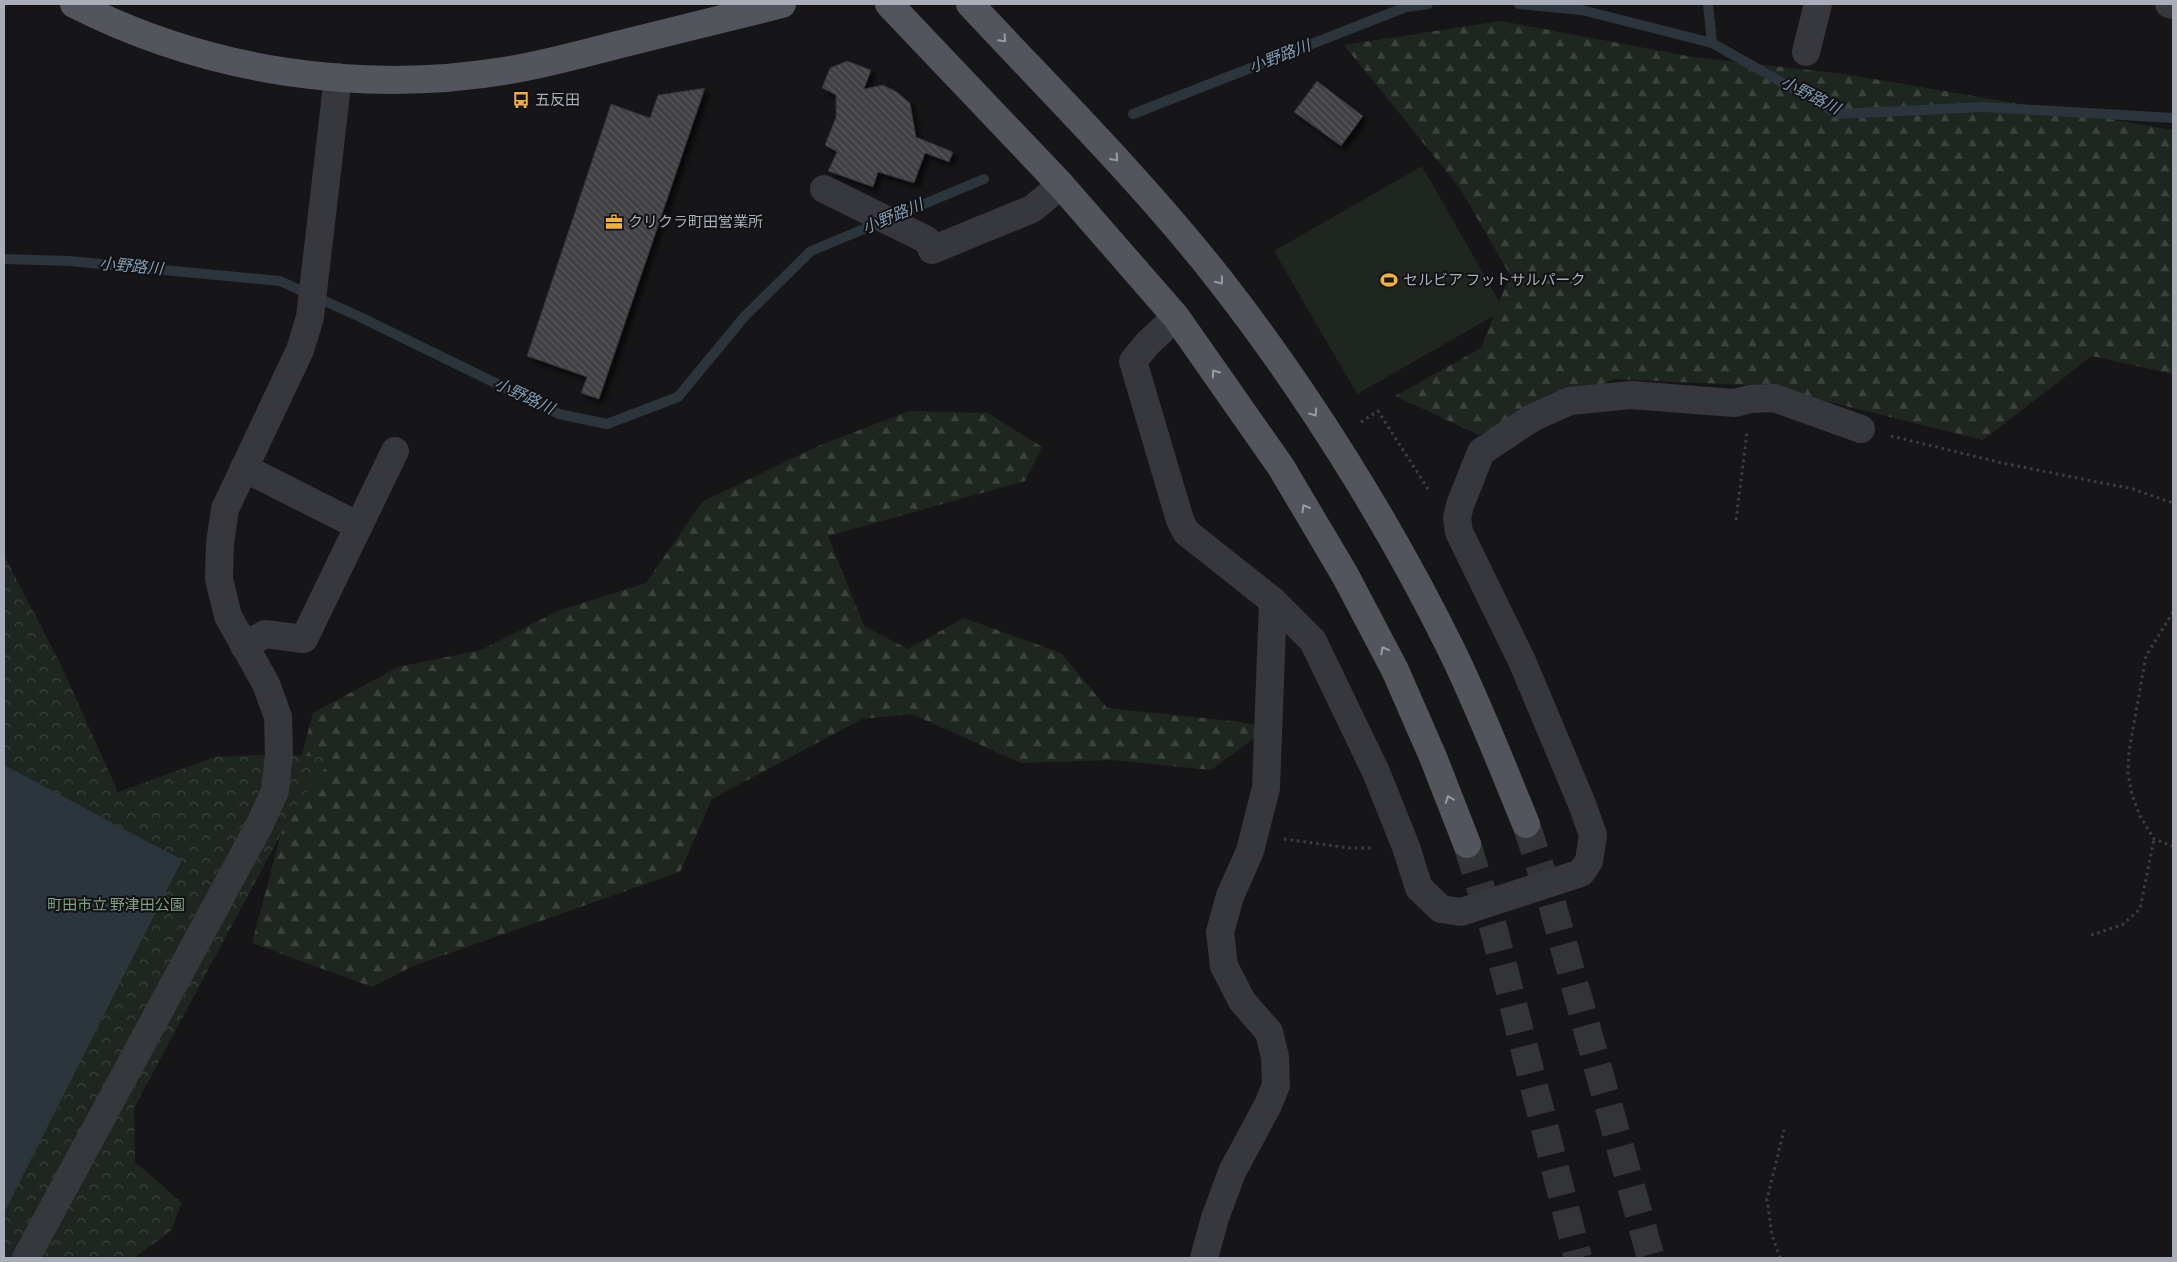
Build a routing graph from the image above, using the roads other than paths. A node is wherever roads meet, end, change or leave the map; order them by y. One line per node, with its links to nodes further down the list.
1 (74, 4): 9 (main road)
2 (782, 4): 9 (main road)
3 (889, 4): 10 (main road)
4 (970, 4): 19 (main road, one-way to 19)
5 (1818, 4): 8 (street)
6 (2169, 4): 7 (street)
7 (2173, 5)
8 (1806, 52)
9 (338, 78): 15 (street)
10 (1061, 185): 11 (street); 12 (main road)
11 (824, 189)
12 (1176, 317): 17 (street); 20 (main road, one-way to 12)
13 (1861, 429): 17 (street)
14 (395, 451): 16 (street)
15 (244, 468): 16 (street); 18 (street)
16 (359, 526): 18 (street)
17 (1272, 600): 22 (street)
18 (244, 646): 21 (street)
19 (1526, 824)
20 (1467, 844)
21 (26, 1258)
22 (1204, 1258)

